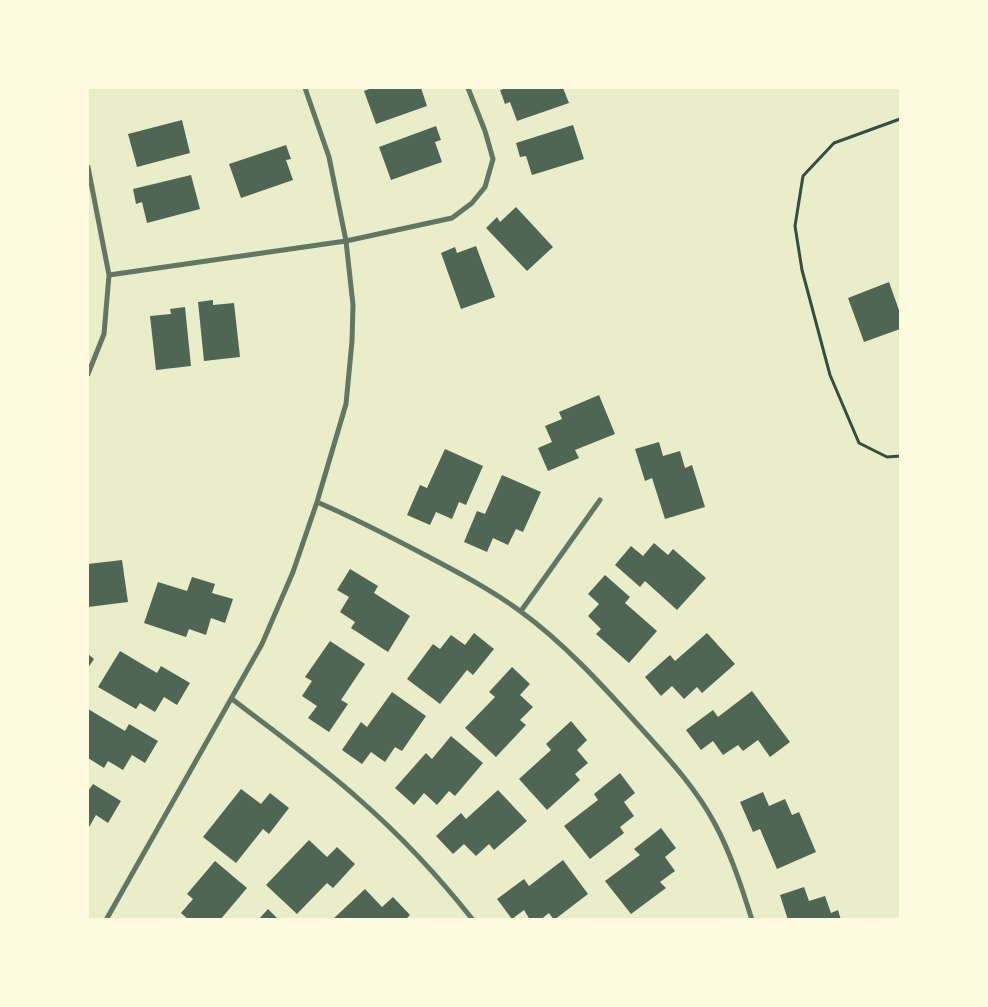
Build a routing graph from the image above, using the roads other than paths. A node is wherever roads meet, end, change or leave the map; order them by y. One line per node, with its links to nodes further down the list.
1 (305, 88): 4 (street)
2 (468, 88): 4 (street)
3 (88, 166): 5 (street)
4 (346, 241): 5 (street); 8 (street)
5 (110, 275): 6 (street)
6 (88, 374)
7 (600, 500): 9 (street)
8 (317, 502): 9 (street); 10 (street)
9 (521, 611): 13 (street)
10 (232, 699): 11 (street); 12 (street)
11 (106, 920)
12 (473, 920)
13 (752, 920)

